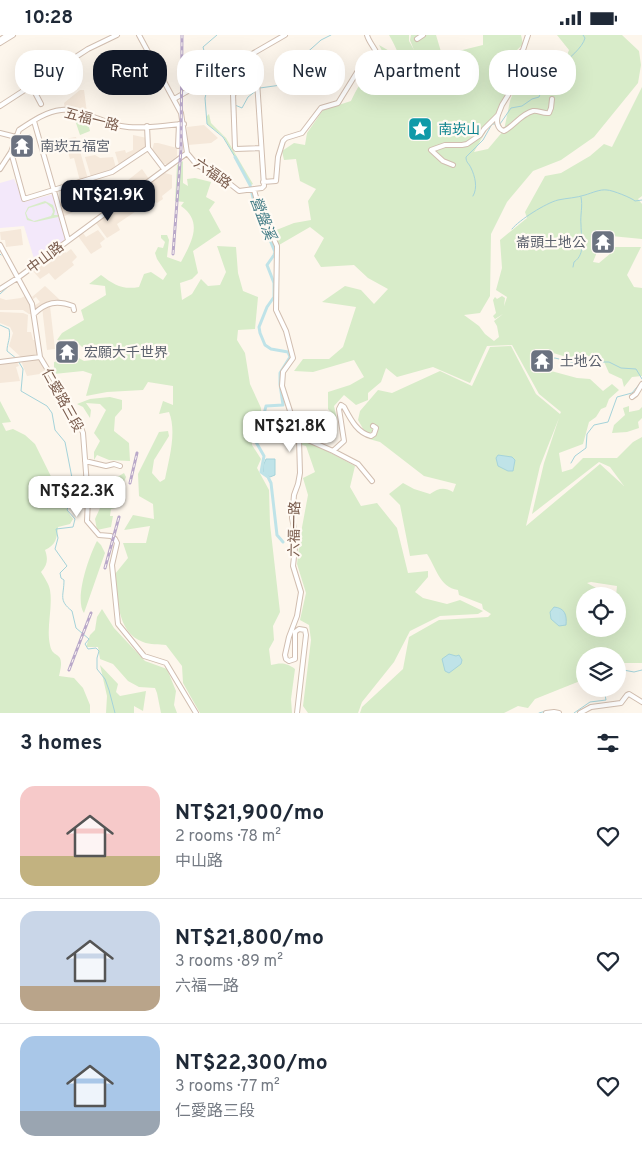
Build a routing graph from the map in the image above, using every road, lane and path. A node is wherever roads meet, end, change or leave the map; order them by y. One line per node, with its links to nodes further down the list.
1 (7, 35): 12 (street)
2 (13, 35): 12 (street)
3 (117, 35): 14 (street)
4 (139, 35): 20 (street, 六福路)
5 (274, 35): 11 (street)
6 (286, 35): 11 (street)
7 (367, 35): 41 (street)
8 (423, 35): 10 (street)
9 (528, 35): 24 (street)
10 (418, 39)
11 (277, 40): 13 (street)
12 (0, 41)
13 (259, 50)
14 (83, 52)
15 (15, 95): 23 (street)
16 (36, 95): 22 (street)
17 (181, 95): 20 (street)
18 (233, 95): 35 (street)
19 (258, 95): 35 (street)
20 (174, 99): 26 (street, 六福路)
21 (552, 99): 24 (street)
22 (41, 104)
23 (0, 105)
24 (498, 115): 38 (street)
25 (34, 121): 27 (street, 五福一路); 28 (street, 五福一路); 42 (street)
26 (182, 124): 27 (street, 五福一路); 33 (street); 37 (street, 六福路)
27 (147, 126): 34 (street)
28 (17, 132): 30 (street, 五福一路); 31 (street)
29 (0, 133): 30 (street)
30 (8, 135): 31 (street); 32 (street)
31 (16, 137): 32 (street)
32 (14, 144): 36 (street)
33 (178, 146)
34 (148, 148): 40 (street); 42 (street)
35 (261, 148): 41 (street)
36 (11, 152): 39 (street); 42 (street)
37 (187, 153): 40 (street, 中山路); 43 (street, 六福路)
38 (453, 165)
39 (0, 169)
40 (164, 169): 44 (street, 中山路)
41 (263, 182): 43 (street)
42 (53, 190): 44 (street)
43 (252, 190): 56 (street, 六福一路)
44 (68, 240): 46 (street, 中山路)
45 (0, 245): 46 (street, 仁愛路三段)
46 (19, 277): 48 (street, 中山路); 50 (street, 仁愛路三段)
47 (0, 280): 48 (street)
48 (2, 288)
49 (74, 310): 50 (street)
50 (34, 314): 51 (street, 仁愛路三段)
51 (40, 357): 52 (street); 58 (street, 仁愛路三段)
52 (0, 363)
53 (642, 384): 54 (street)
54 (632, 397)
55 (373, 426): 57 (street)
56 (300, 439): 57 (street); 63 (street, 六福一路)
57 (332, 451): 60 (street)
58 (85, 461): 59 (street); 62 (street, 仁愛路三段)
59 (120, 466)
60 (372, 481)
61 (642, 702): 66 (street)
62 (196, 713)
63 (297, 713)
64 (546, 713): 65 (street)
65 (559, 713)
66 (580, 713)

